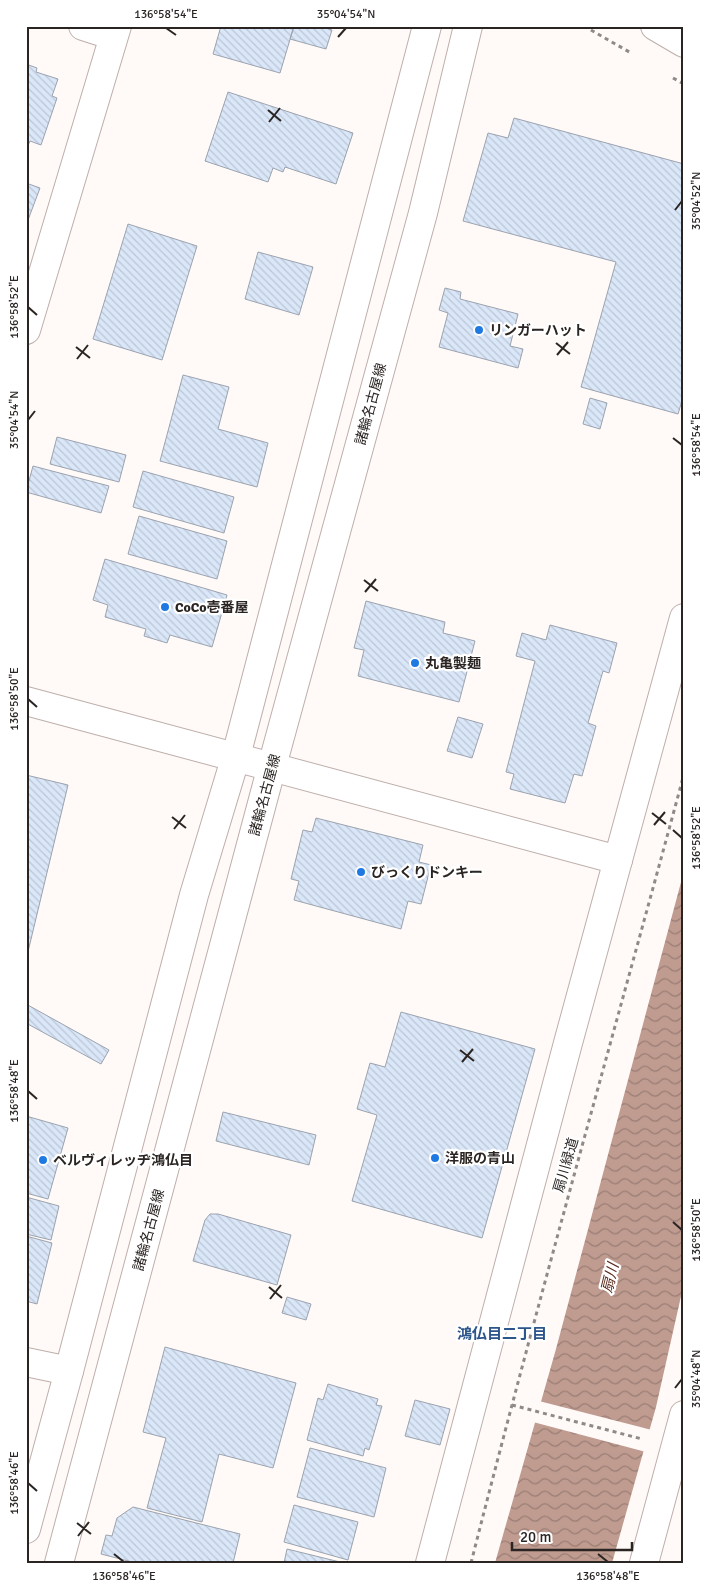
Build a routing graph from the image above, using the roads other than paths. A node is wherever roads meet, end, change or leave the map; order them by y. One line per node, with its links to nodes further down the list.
1 (82, 26): 5 (main road)
2 (428, 26): 10 (main road)
3 (468, 26): 11 (main road, 諸輪名古屋線)
4 (655, 26): 6 (main road)
5 (115, 31): 7 (main road)
6 (684, 43)
7 (26, 330)
8 (684, 618): 12 (main road)
9 (26, 701): 10 (main road)
10 (236, 756): 11 (main road); 14 (main road)
11 (272, 766): 12 (main road); 18 (main road, 諸輪名古屋線)
12 (618, 860): 19 (main road)
13 (26, 1362): 14 (main road)
14 (69, 1372): 17 (main road)
15 (684, 1415): 16 (main road)
16 (676, 1478): 20 (main road)
17 (26, 1529)
18 (59, 1563)
19 (430, 1563)
20 (644, 1563)

